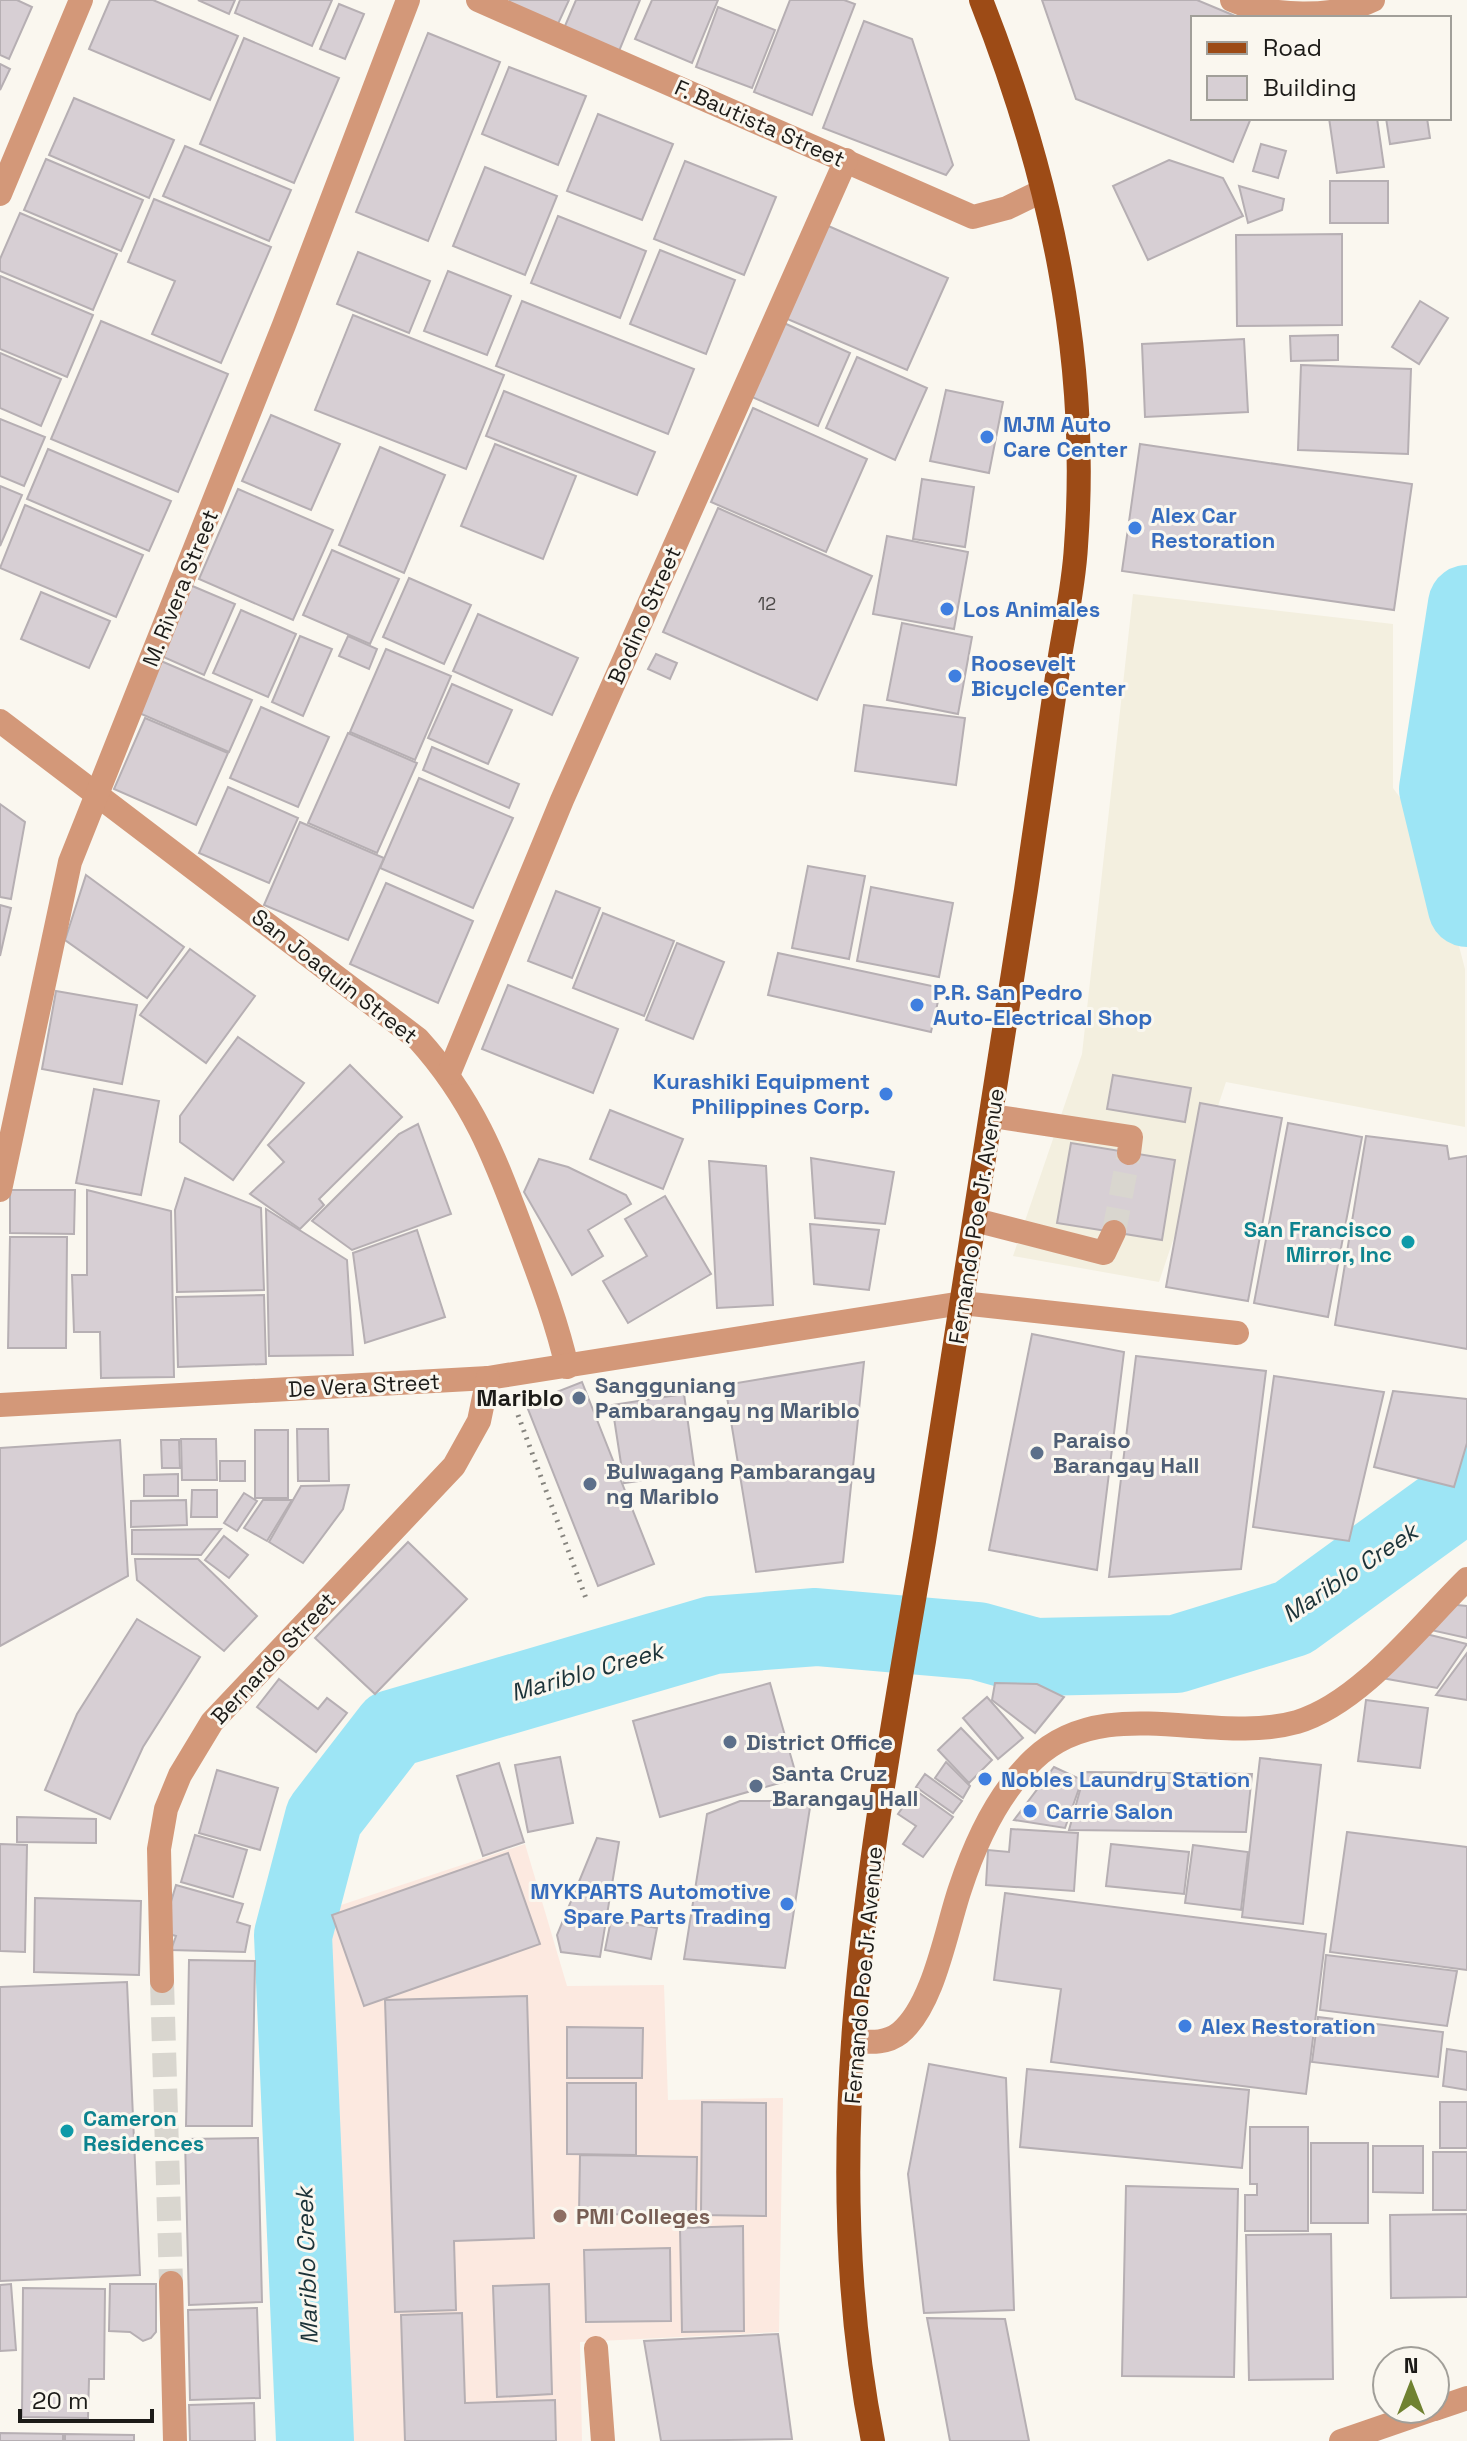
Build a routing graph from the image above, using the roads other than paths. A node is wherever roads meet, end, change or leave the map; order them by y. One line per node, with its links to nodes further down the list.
1 (81, 0): 9 (street)
2 (408, 0): 11 (street, M. Rivera Street)
3 (478, 0): 7 (street, F. Bautista Street)
4 (981, 0): 8 (main road, Fernando Poe Jr. Avenue)
5 (1232, 0): 6 (street)
6 (1373, 0)
7 (846, 160): 8 (street, F. Bautista Street); 12 (street, Bodino Street)
8 (1042, 191): 13 (main road, Fernando Poe Jr. Avenue)
9 (0, 194)
10 (0, 721): 11 (street, San Joaquin Street)
11 (99, 793): 12 (street, San Joaquin Street); 15 (street, M. Rivera Street)
12 (449, 1073): 20 (street, San Joaquin Street)
13 (992, 1116): 14 (street); 16 (main road, Fernando Poe Jr. Avenue)
14 (1129, 1153)
15 (0, 1190)
16 (975, 1220): 17 (street); 18 (main road, Fernando Poe Jr. Avenue)
17 (1114, 1232)
18 (962, 1303): 19 (street, De Vera Street); 20 (street, De Vera Street); 25 (main road, Fernando Poe Jr. Avenue)
19 (1237, 1333)
20 (567, 1367): 21 (street, De Vera Street)
21 (496, 1377): 22 (street, De Vera Street); 24 (street, Bernardo Street)
22 (0, 1405)
23 (1467, 1579): 25 (street)
24 (162, 1981)
25 (854, 2041): 31 (main road, Fernando Poe Jr. Avenue)
26 (171, 2283): 29 (street)
27 (596, 2348): 30 (street)
28 (1388, 2425): 32 (street)
29 (175, 2441)
30 (603, 2441)
31 (873, 2441)
32 (1341, 2441)

